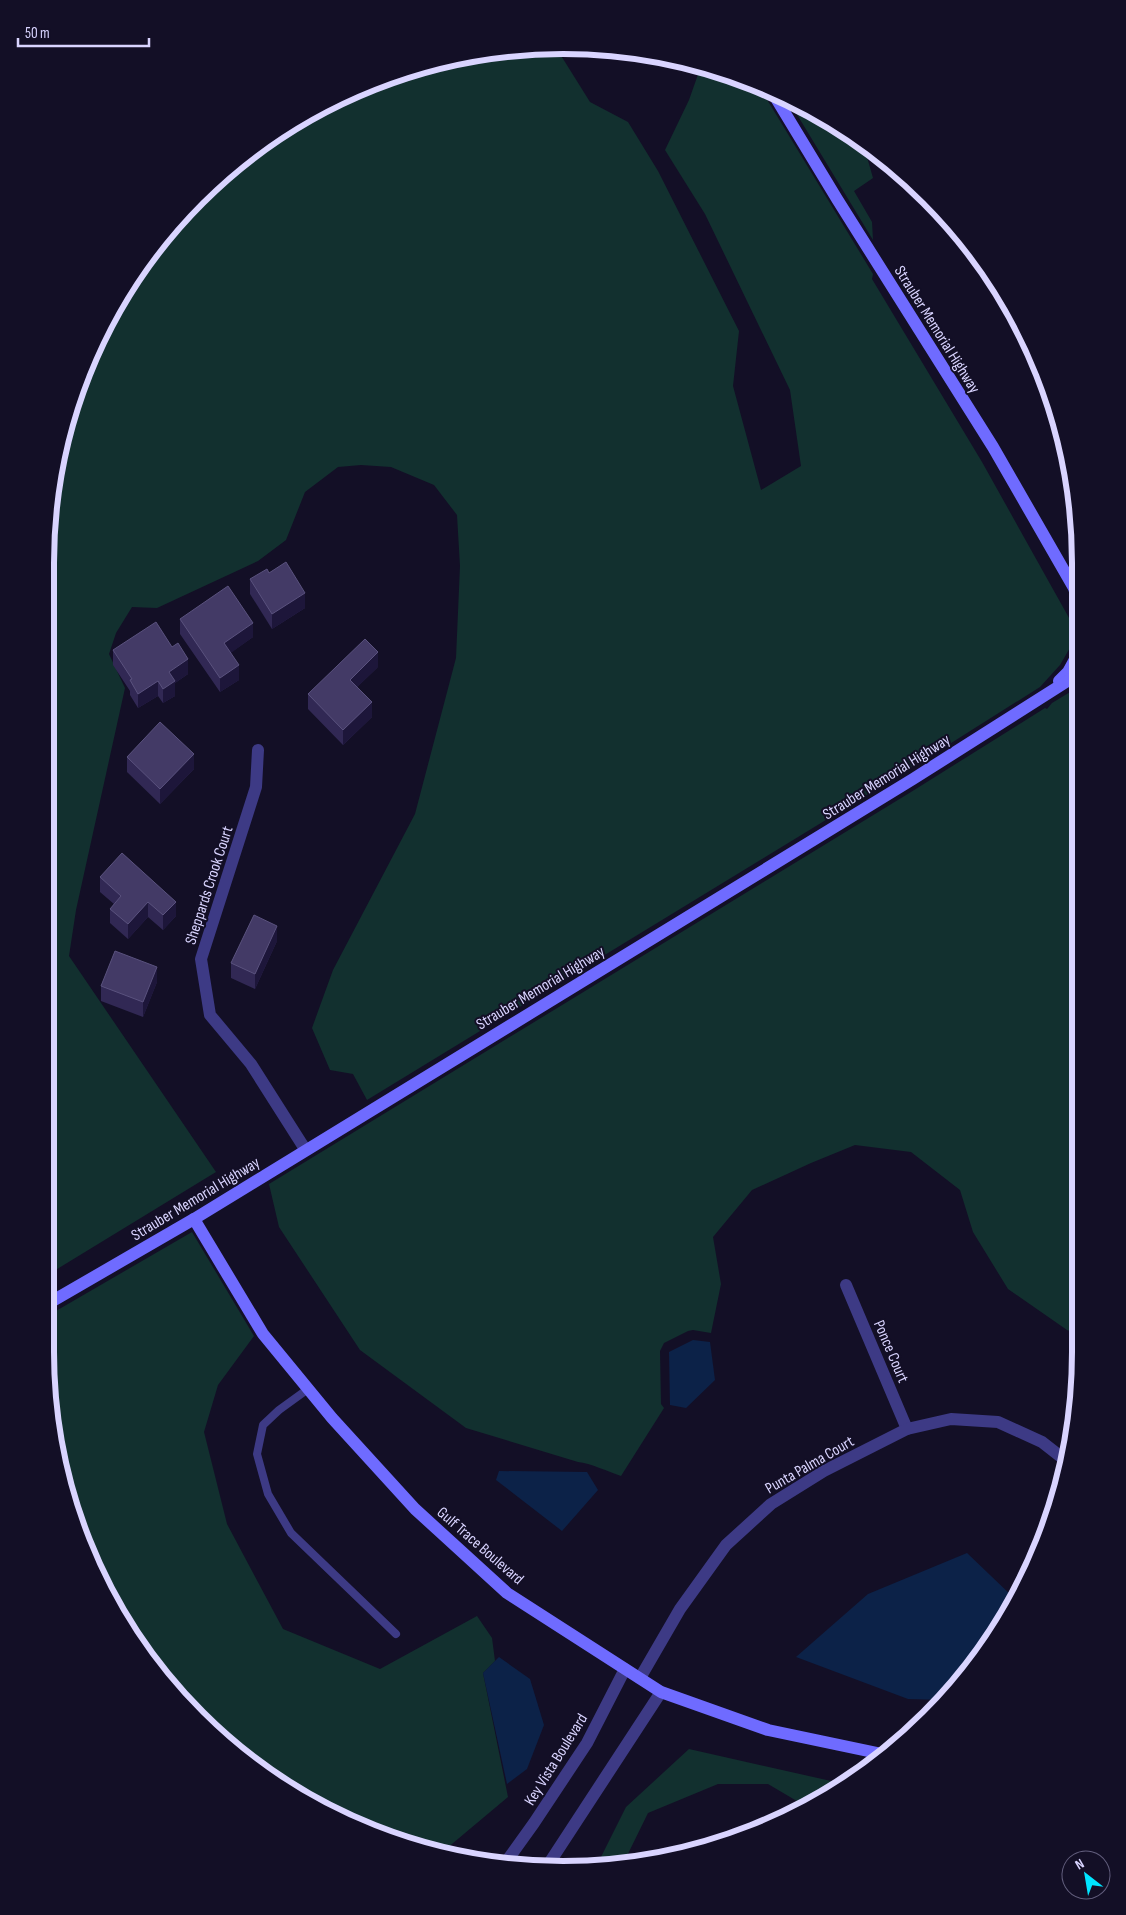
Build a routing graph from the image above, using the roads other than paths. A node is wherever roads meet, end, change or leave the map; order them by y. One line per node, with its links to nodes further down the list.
1 (778, 102): 2 (street, Strauber Memorial Highway)
2 (1072, 581)
3 (1072, 665): 5 (street, Strauber Memorial Highway)
4 (1072, 678): 5 (street, Strauber Memorial Highway)
5 (1046, 695): 7 (street, Strauber Memorial Highway)
6 (258, 750): 7 (street, Sheppards Crook Court)
7 (305, 1150): 8 (street, Strauber Memorial Highway)
8 (194, 1219): 10 (street, Strauber Memorial Highway); 11 (street, Gulf Trace Boulevard)
9 (846, 1285): 12 (street, Ponce Court)
10 (54, 1301)
11 (308, 1389): 14 (lane); 15 (street, Gulf Trace Boulevard)
12 (907, 1429): 13 (street, Punta Palma Court); 16 (street, Punta Palma Court)
13 (1061, 1457)
14 (396, 1634)
15 (626, 1669): 16 (street, Gulf Trace Boulevard); 19 (street, Key Vista Boulevard)
16 (640, 1678): 17 (street, Gulf Trace Boulevard)
17 (661, 1692): 18 (street, Gulf Trace Boulevard); 20 (street)
18 (877, 1753)
19 (509, 1858)
20 (551, 1861)

